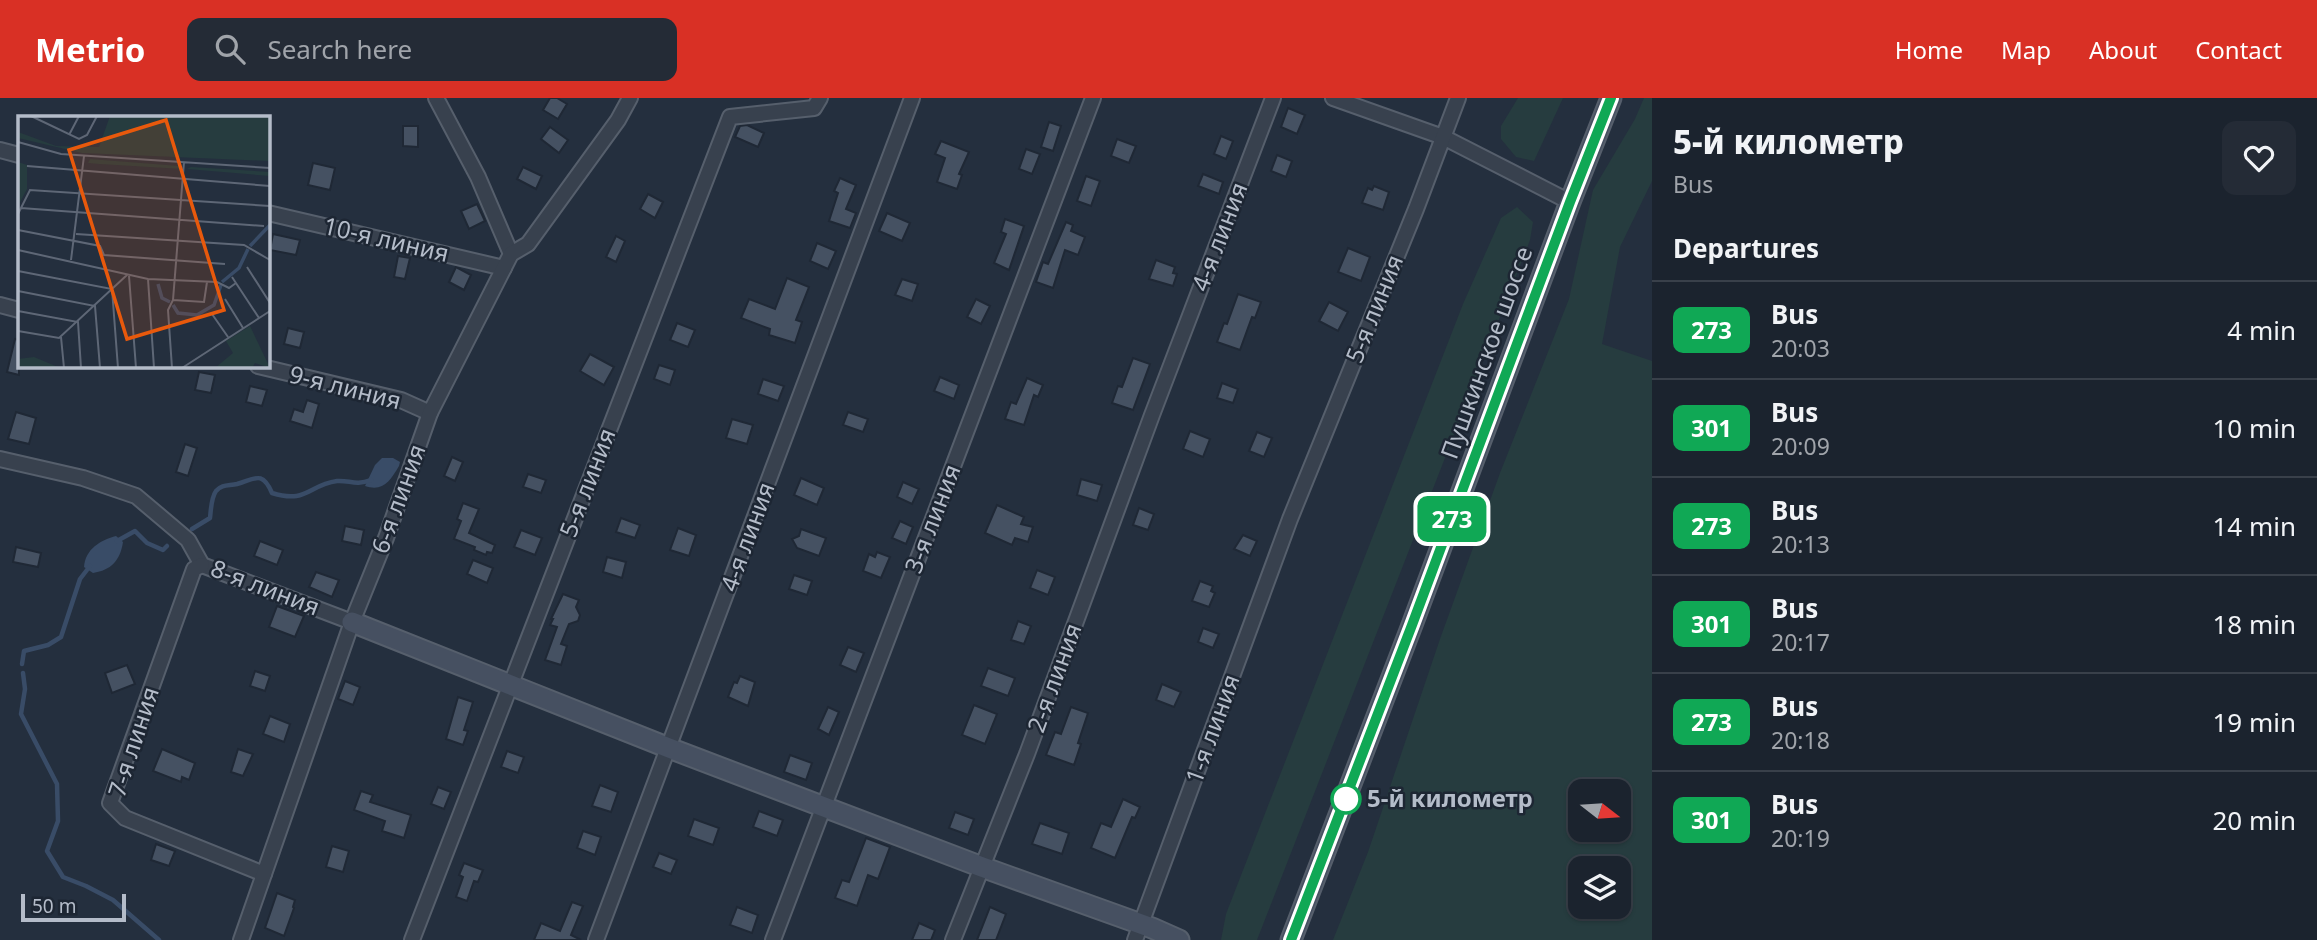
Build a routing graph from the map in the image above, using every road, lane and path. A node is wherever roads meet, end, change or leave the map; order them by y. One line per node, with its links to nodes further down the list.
1 (436, 98): 15 (street)
2 (630, 98): 15 (street, 6-я линия)
3 (820, 98): 26 (street, 5-я линия)
4 (912, 98): 27 (street, 4-я линия)
5 (1093, 98): 28 (street, 3-я линия)
6 (1273, 98): 21 (street, 4-я линия)
7 (1333, 98): 10 (street)
8 (1458, 98): 10 (street, 5-я линия)
9 (1611, 98): 13 (main road, Пушкинское шоссе)
10 (1443, 137): 13 (street); 23 (street, 5-я линия)
11 (0, 150): 12 (street)
12 (18, 155)
13 (1570, 202): 38 (main road, Пушкинское шоссе)
14 (270, 213): 16 (street, 10-я линия)
15 (511, 254): 16 (street, 6-я линия)
16 (505, 268): 20 (street, 6-я линия)
17 (0, 305): 18 (street)
18 (18, 310)
19 (266, 368): 20 (street, 9-я линия)
20 (429, 413): 25 (street, 6-я линия)
21 (1152, 415): 29 (street, 2-я линия)
22 (0, 459): 24 (street, 8-я линия)
23 (1290, 519): 31 (street, 1-я линия)
24 (202, 565): 25 (street, 8-я линия); 30 (street, 7-я линия)
25 (352, 622): 26 (main road); 30 (street, 6-я линия)
26 (510, 685): 27 (main road); 33 (street, 5-я линия)
27 (670, 748): 28 (main road); 34 (street, 4-я линия)
28 (824, 806): 29 (main road); 35 (street, 3-я линия)
29 (982, 867): 31 (main road); 36 (street, 2-я линия)
30 (264, 874): 32 (street, 6-я линия)
31 (1138, 932): 37 (main road)
32 (241, 940)
33 (412, 940)
34 (596, 940)
35 (773, 940)
36 (953, 940)
37 (1179, 940)
38 (1291, 940)

